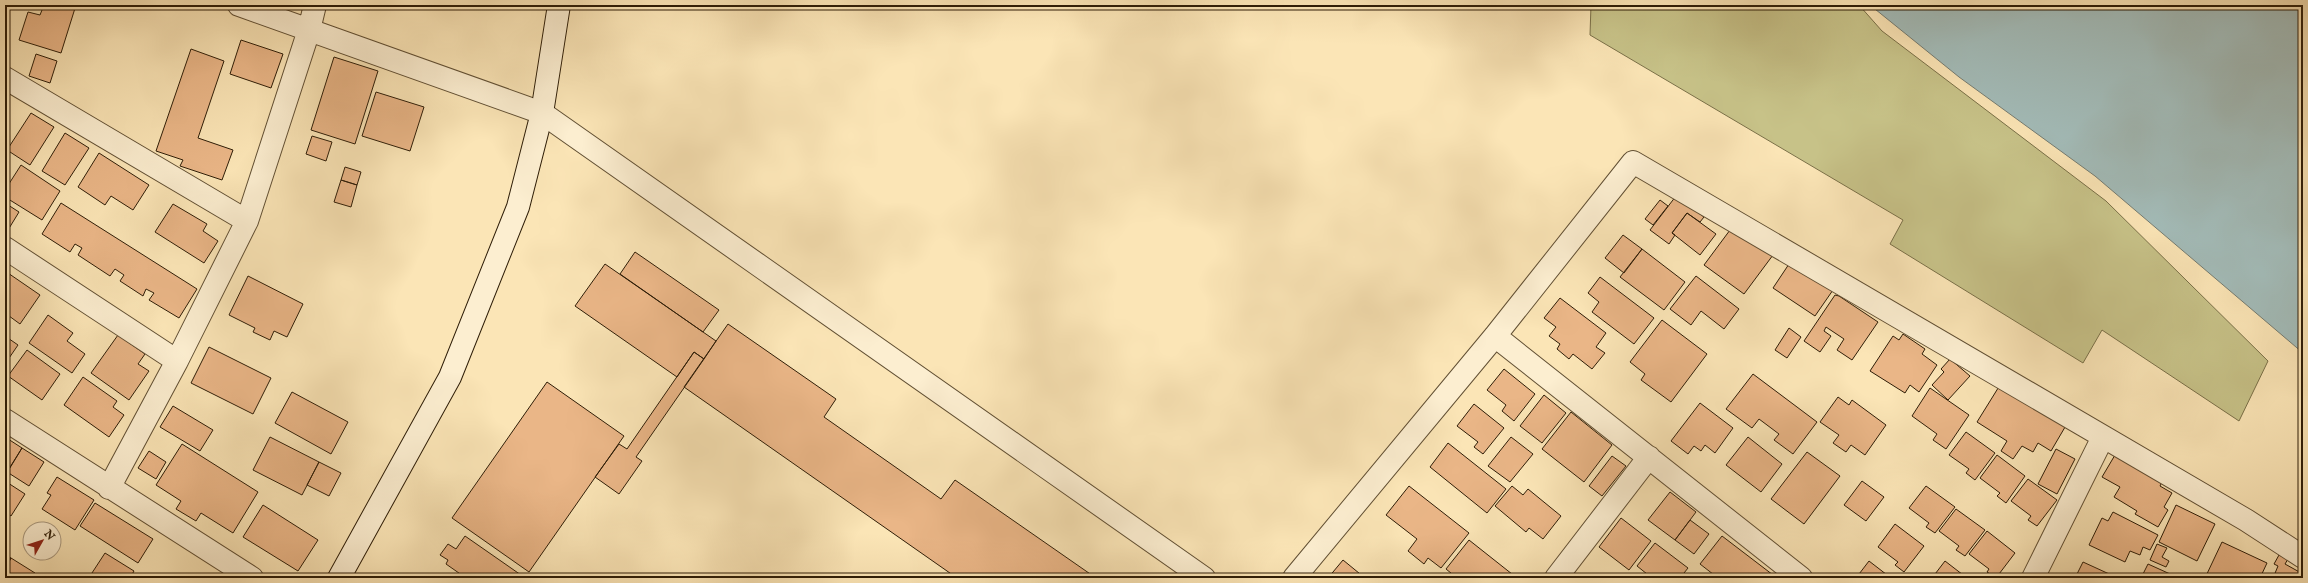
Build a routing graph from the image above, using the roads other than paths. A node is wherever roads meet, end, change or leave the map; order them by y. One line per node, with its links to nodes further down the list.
1 (239, 5): 4 (street)
2 (315, 5): 4 (street)
3 (559, 5): 6 (street)
4 (309, 30): 6 (street); 7 (street)
5 (5, 78): 7 (street)
6 (542, 113): 17 (street); 18 (street)
7 (247, 221): 10 (street)
8 (5, 248): 10 (street)
9 (1495, 336): 12 (street); 13 (street); 19 (street)
10 (177, 361): 14 (street)
11 (5, 420): 14 (street)
12 (2103, 437): 15 (street); 22 (street)
13 (1649, 457): 20 (street); 21 (street)
14 (110, 488): 16 (street)
15 (2303, 556)
16 (252, 578)
17 (340, 578)
18 (1204, 578)
19 (1294, 578)
20 (1556, 578)
21 (1802, 578)
22 (2033, 578)

